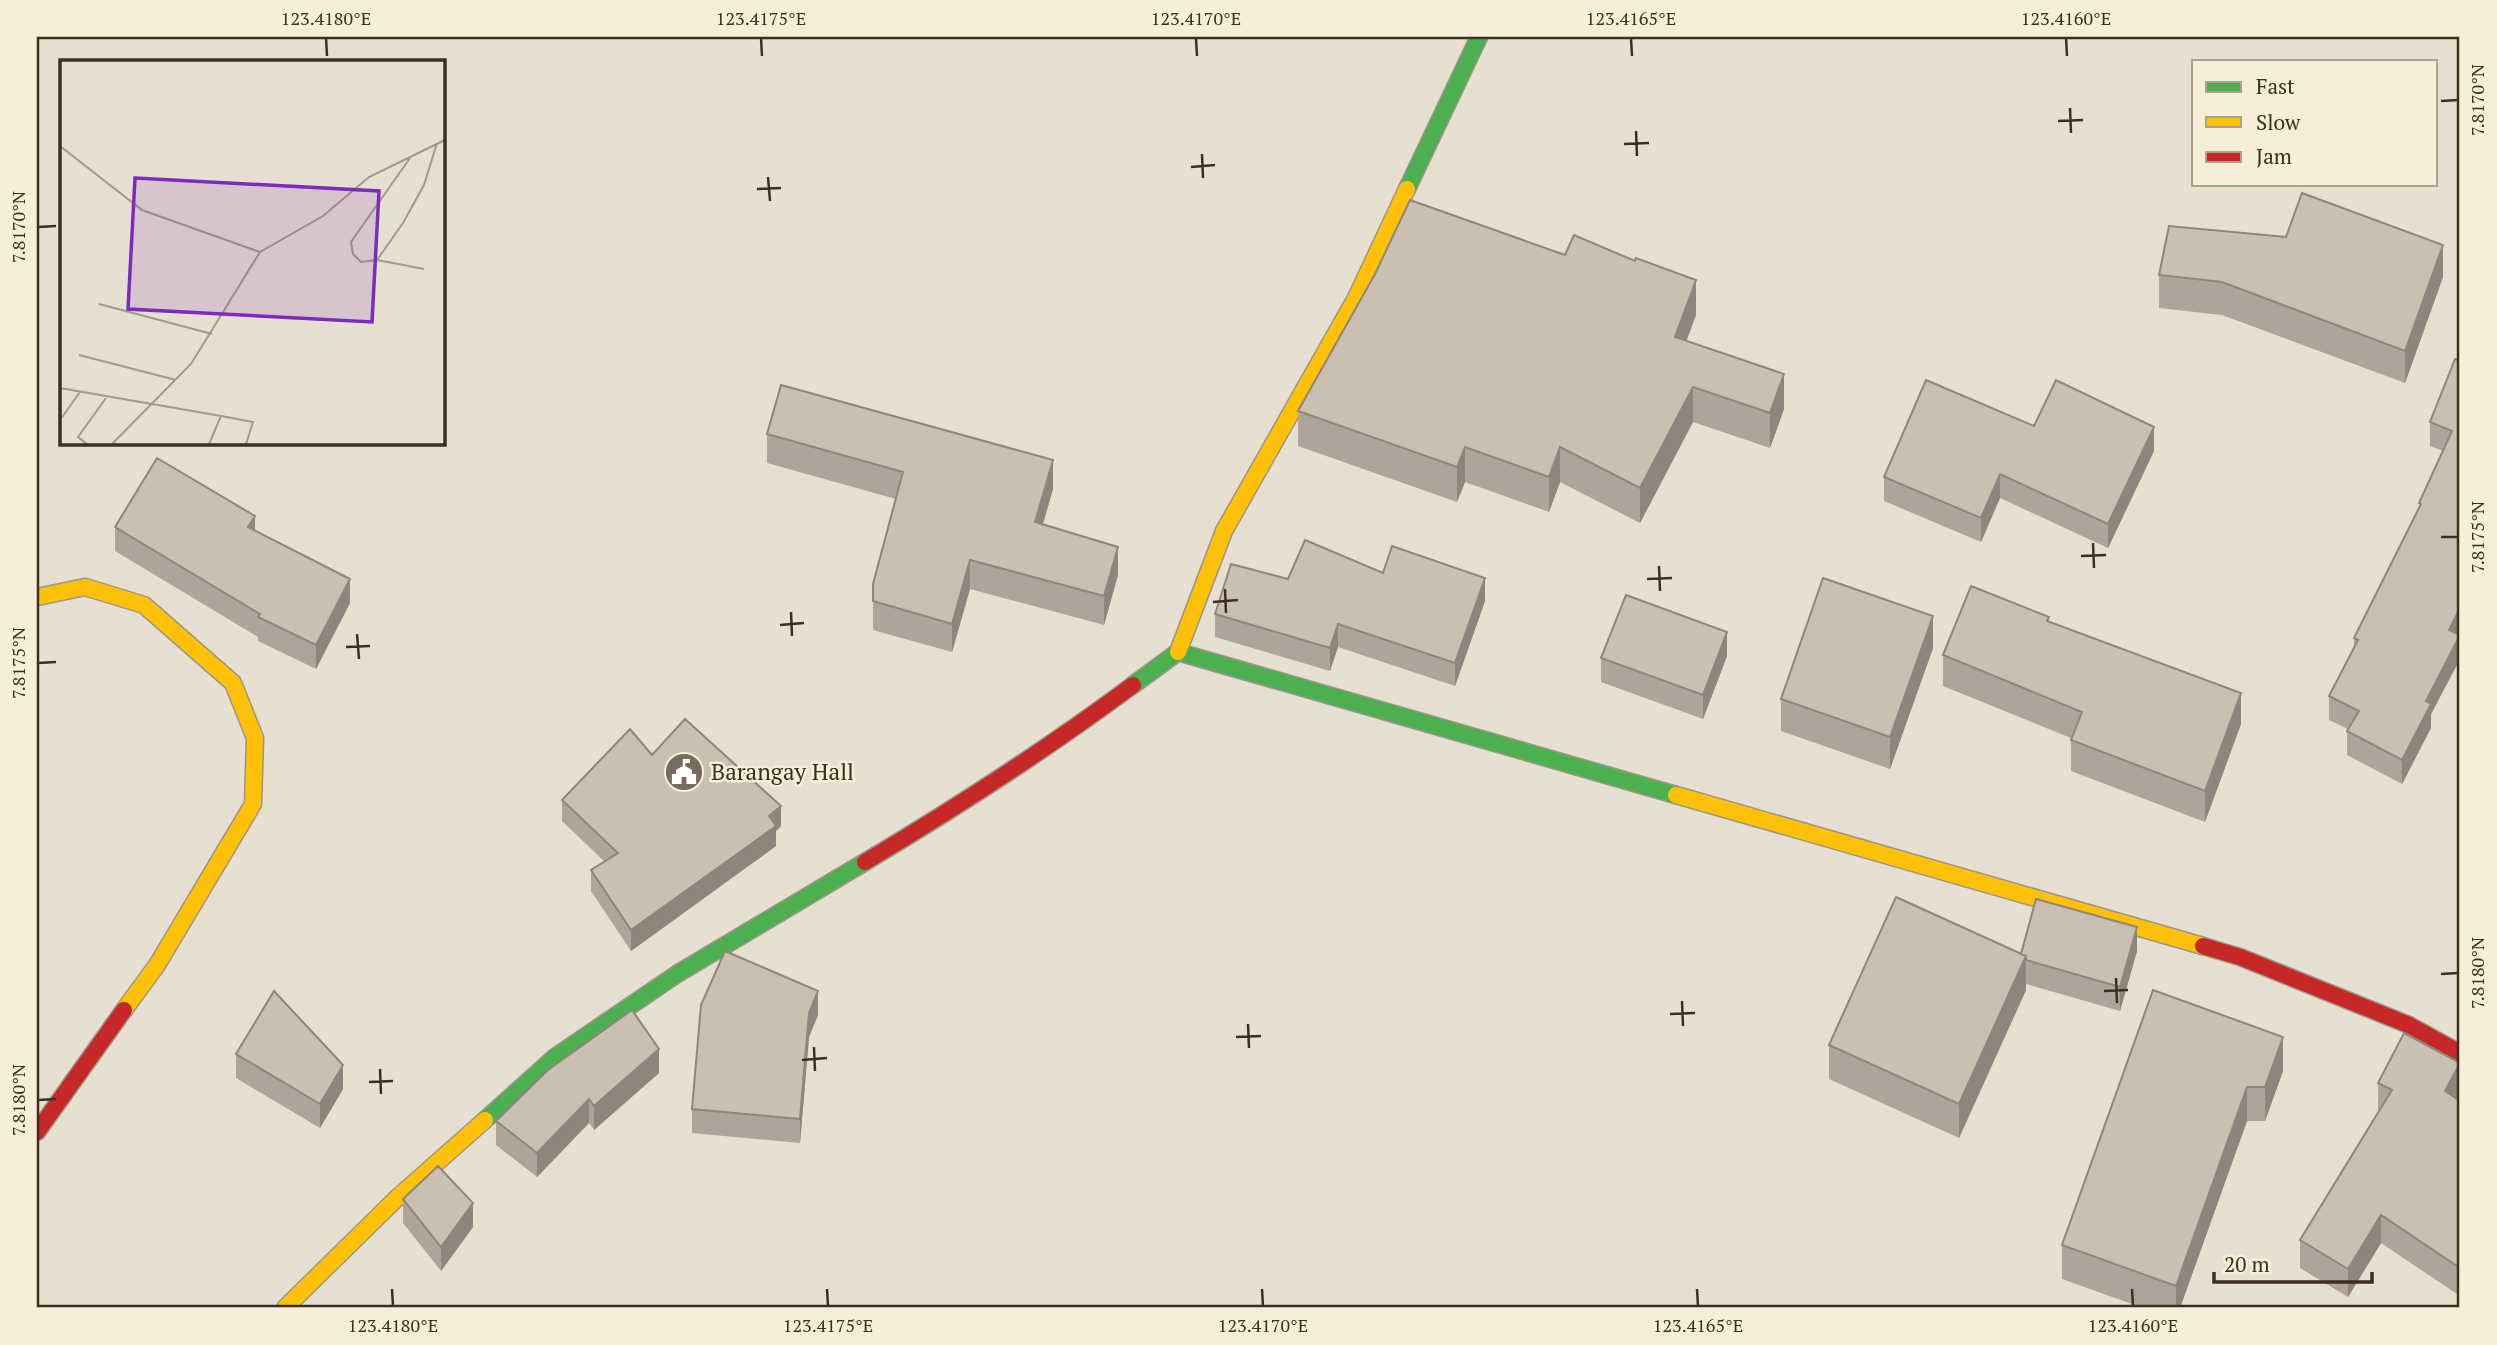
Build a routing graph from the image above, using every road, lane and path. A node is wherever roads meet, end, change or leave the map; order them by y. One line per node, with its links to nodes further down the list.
1 (1479, 37): 3 (main road)
2 (37, 597): 5 (main road)
3 (1178, 653): 4 (main road); 6 (main road)
4 (2460, 1053)
5 (37, 1132)
6 (285, 1308)

